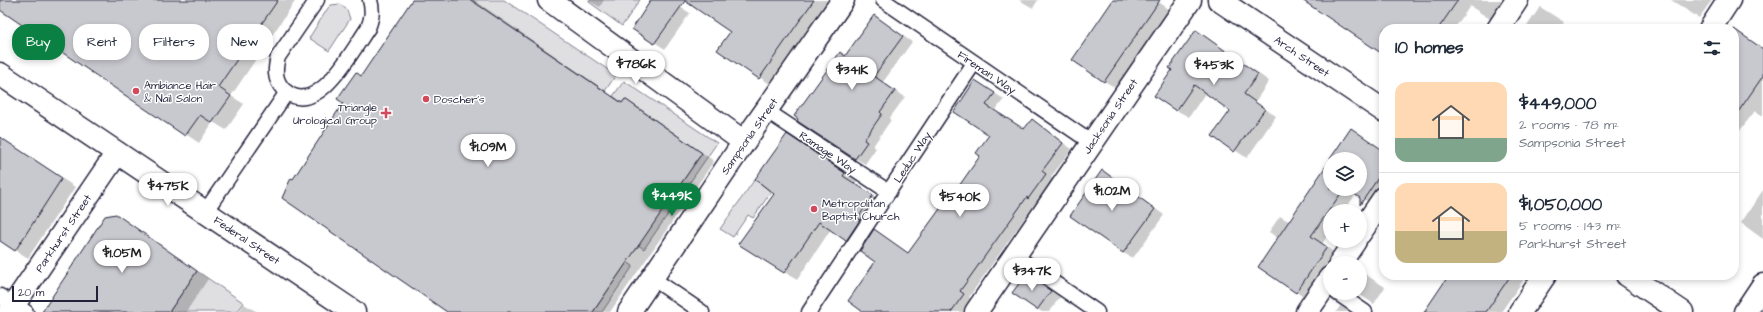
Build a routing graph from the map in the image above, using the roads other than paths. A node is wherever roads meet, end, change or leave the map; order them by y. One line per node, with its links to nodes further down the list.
1 (317, 0): 14 (lane)
2 (370, 0): 14 (lane)
3 (549, 0): 17 (street)
4 (843, 0): 16 (street, Sampsonia Street)
5 (883, 0): 12 (lane, Fireman Way)
6 (1190, 0): 18 (street, Jacksonia Street)
7 (1219, 0): 15 (street, Arch Street)
8 (1517, 0): 10 (street)
9 (1729, 0): 11 (street)
10 (1501, 24)
11 (1713, 24)
12 (974, 63): 18 (lane, Fireman Way); 20 (lane, Leduc Way)
13 (0, 74): 19 (street, Federal Street)
14 (288, 92): 22 (lane)
15 (1379, 108)
16 (767, 111): 17 (street, Sampsonia Street); 20 (lane, Ramage Way)
17 (744, 142): 25 (street, Sampsonia Street)
18 (1092, 143): 24 (street, Jacksonia Street)
19 (117, 153): 22 (street, Federal Street); 31 (street, Parkhurst Street)
20 (889, 192): 35 (lane, Leduc Way)
21 (1379, 205): 23 (street)
22 (205, 212): 32 (street, Federal Street)
23 (1367, 223)
24 (1015, 256): 36 (street, Jacksonia Street); 37 (lane)
25 (652, 278): 33 (street, Sampsonia Street); 34 (lane)
26 (1542, 280): 40 (street)
27 (1634, 280): 41 (street)
28 (1763, 285): 42 (street)
29 (1323, 294): 38 (street)
30 (1348, 300): 39 (lane)
31 (12, 306)
32 (354, 312)
33 (629, 312)
34 (702, 312)
35 (809, 312)
36 (976, 312)
37 (1097, 312)
38 (1307, 312)
39 (1364, 312)
40 (1520, 312)
41 (1682, 312)
42 (1745, 312)

